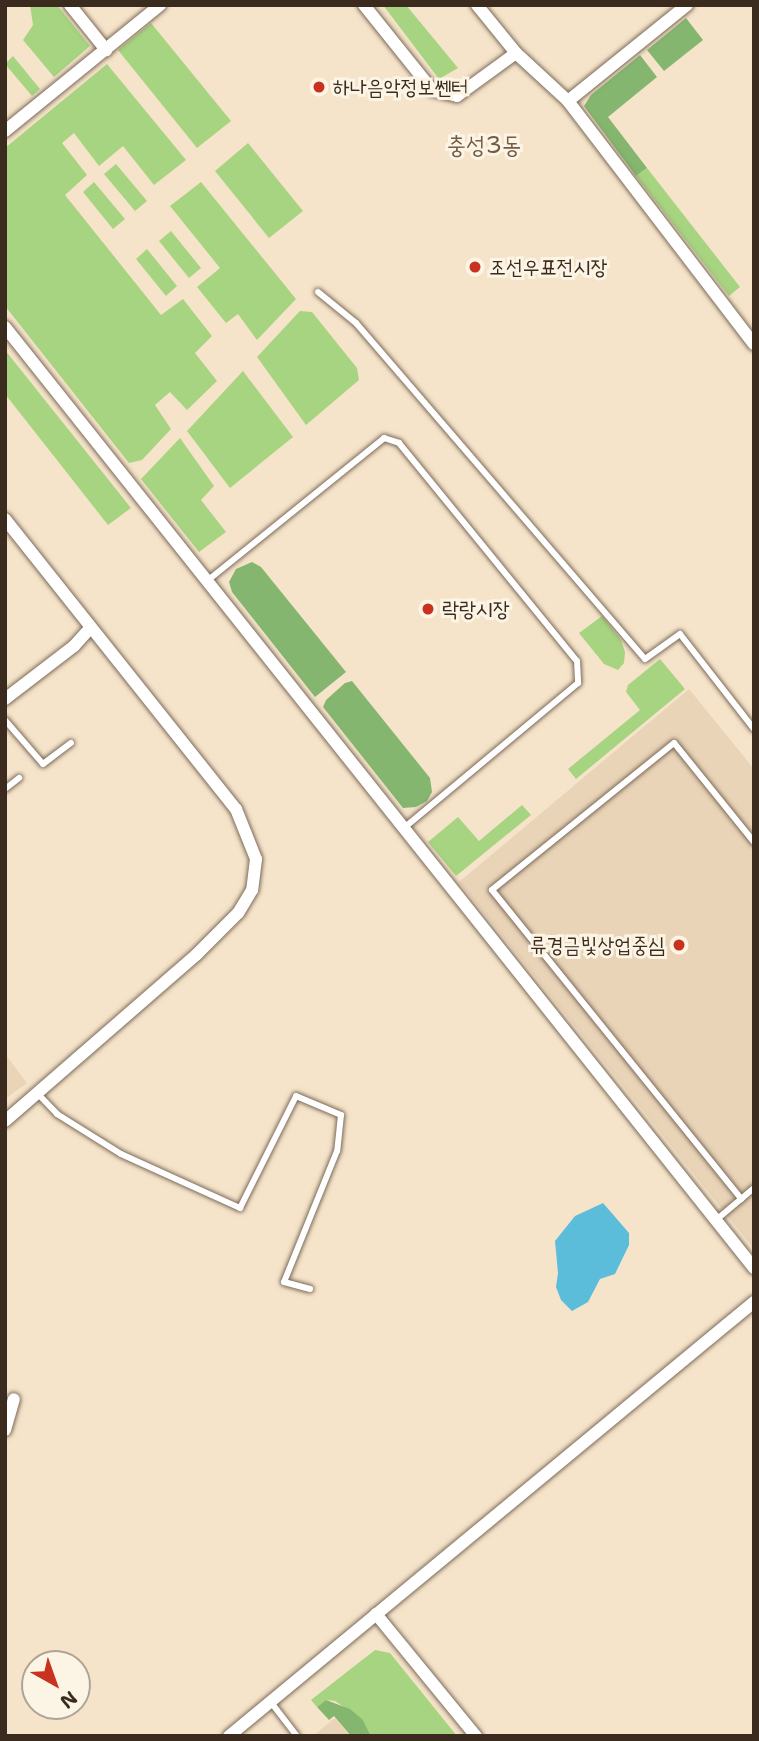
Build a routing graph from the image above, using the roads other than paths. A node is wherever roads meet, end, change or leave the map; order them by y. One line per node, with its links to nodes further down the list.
1 (70, 5): 6 (street)
2 (160, 5): 6 (street)
3 (363, 5): 7 (street)
4 (477, 5): 7 (street)
5 (687, 5): 8 (street)
6 (106, 50): 9 (street)
7 (516, 52): 8 (street)
8 (568, 101): 12 (street)
9 (5, 131)
10 (318, 292): 18 (lane)
11 (5, 327): 14 (street)
12 (754, 344)
13 (5, 519): 15 (street)
14 (207, 581): 22 (street); 22 (lane)
15 (90, 626): 16 (street); 24 (street)
16 (5, 699)
17 (5, 720): 19 (lane)
18 (754, 729)
19 (71, 743)
20 (19, 778): 21 (lane)
21 (5, 789)
22 (402, 829): 28 (street)
23 (754, 842): 27 (lane)
24 (38, 1094): 25 (street); 30 (lane)
25 (5, 1121)
26 (754, 1188): 27 (lane)
27 (741, 1199): 28 (lane)
28 (715, 1220): 29 (street)
29 (754, 1268)
30 (310, 1289)
31 (754, 1303): 34 (street)
32 (14, 1399): 33 (street)
33 (5, 1430)
34 (376, 1614): 35 (street); 38 (street)
35 (270, 1701): 36 (street); 37 (lane)
36 (229, 1736)
37 (297, 1736)
38 (476, 1736)

